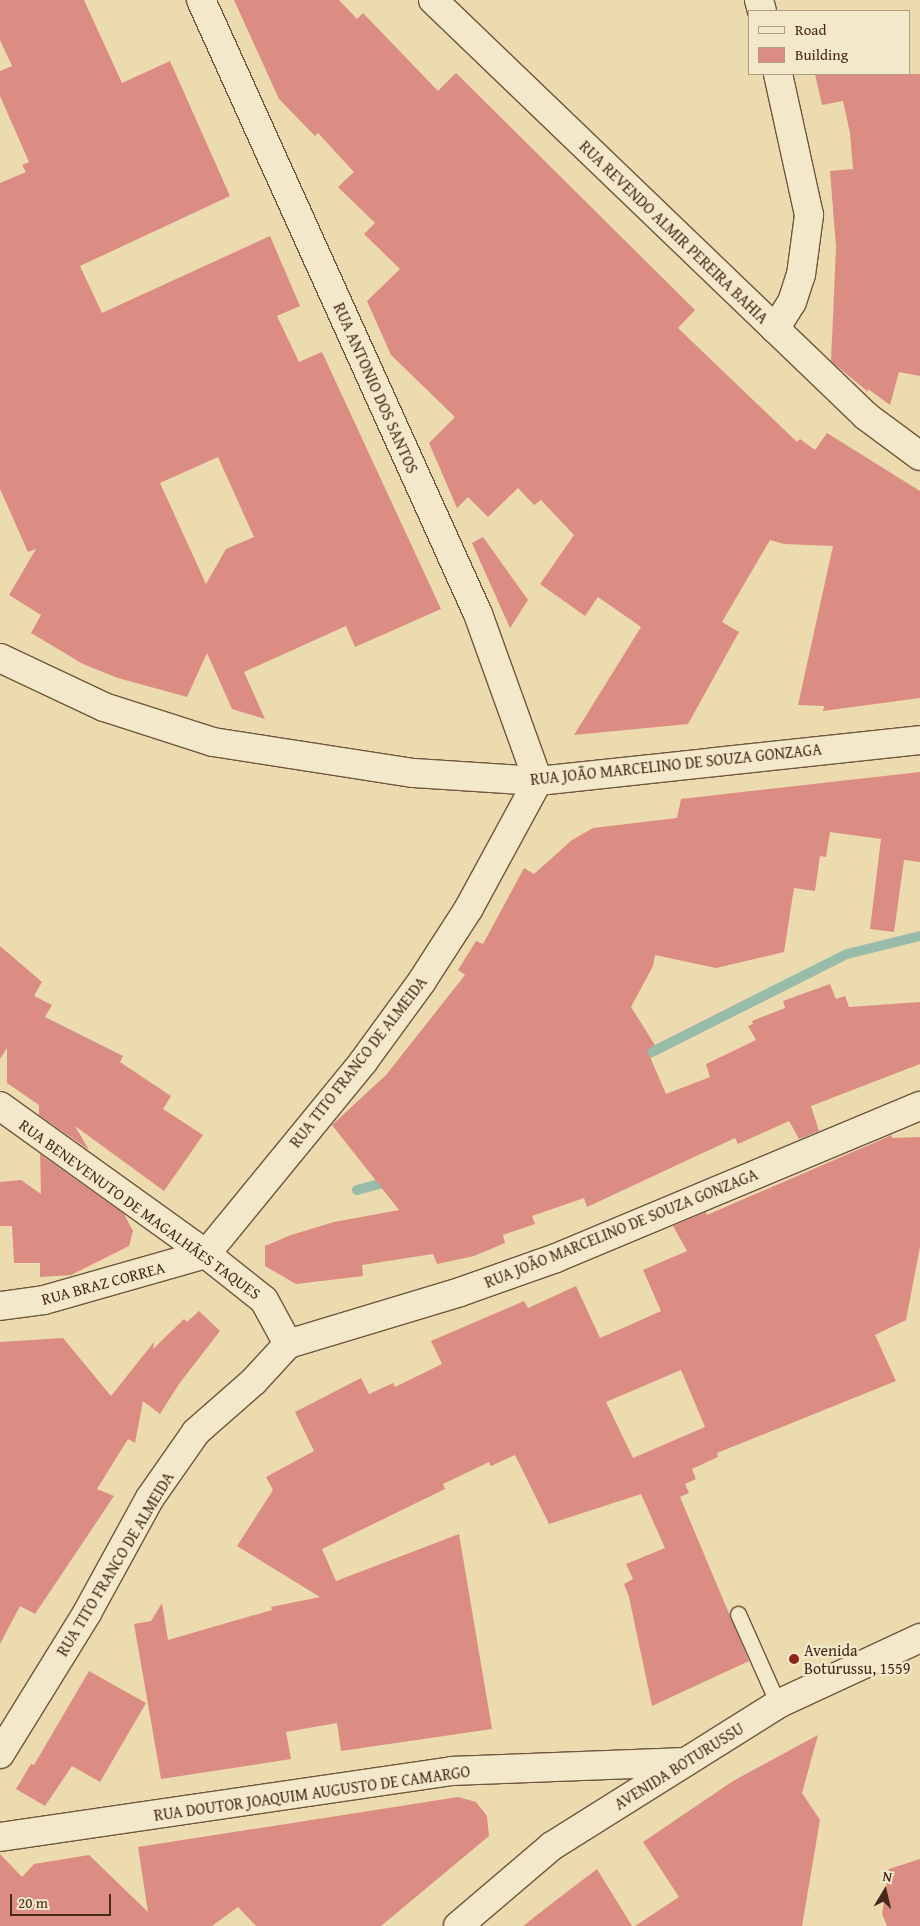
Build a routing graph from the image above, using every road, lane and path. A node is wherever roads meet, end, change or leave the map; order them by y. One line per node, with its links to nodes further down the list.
1 (201, 0): 8 (street, RUA ANTONIO DOS SANTOS)
2 (433, 0): 4 (street, RUA REVENDO ALMIR PEREIRA BAHIA)
3 (778, 75): 4 (street)
4 (775, 329): 5 (street, RUA REVENDO ALMIR PEREIRA BAHIA)
5 (920, 456)
6 (0, 658): 8 (street, RUA JOÃO MARCELINO DE SOUZA GONZAGA)
7 (920, 740): 8 (street, RUA JOÃO MARCELINO DE SOUZA GONZAGA)
8 (538, 780): 11 (street, RUA TITO FRANCO DE ALMEIDA)
9 (0, 1106): 11 (street, RUA BENEVENUTO DE MAGALHÃES TAQUES)
10 (920, 1106): 13 (street, RUA JOÃO MARCELINO DE SOUZA GONZAGA)
11 (206, 1254): 12 (street, RUA BRAZ CORREA); 13 (street, RUA BENEVENUTO DE MAGALHÃES TAQUES)
12 (0, 1306)
13 (288, 1344): 17 (street, RUA TITO FRANCO DE ALMEIDA)
14 (738, 1614): 16 (lane)
15 (920, 1638): 16 (street, AVENIDA BOTURUSSU)
16 (778, 1704): 18 (street, AVENIDA BOTURUSSU)
17 (0, 1754)
18 (686, 1762): 19 (street, RUA DOUTOR JOAQUIM AUGUSTO DE CAMARGO); 20 (street, AVENIDA BOTURUSSU)
19 (0, 1837)
20 (458, 1926)

